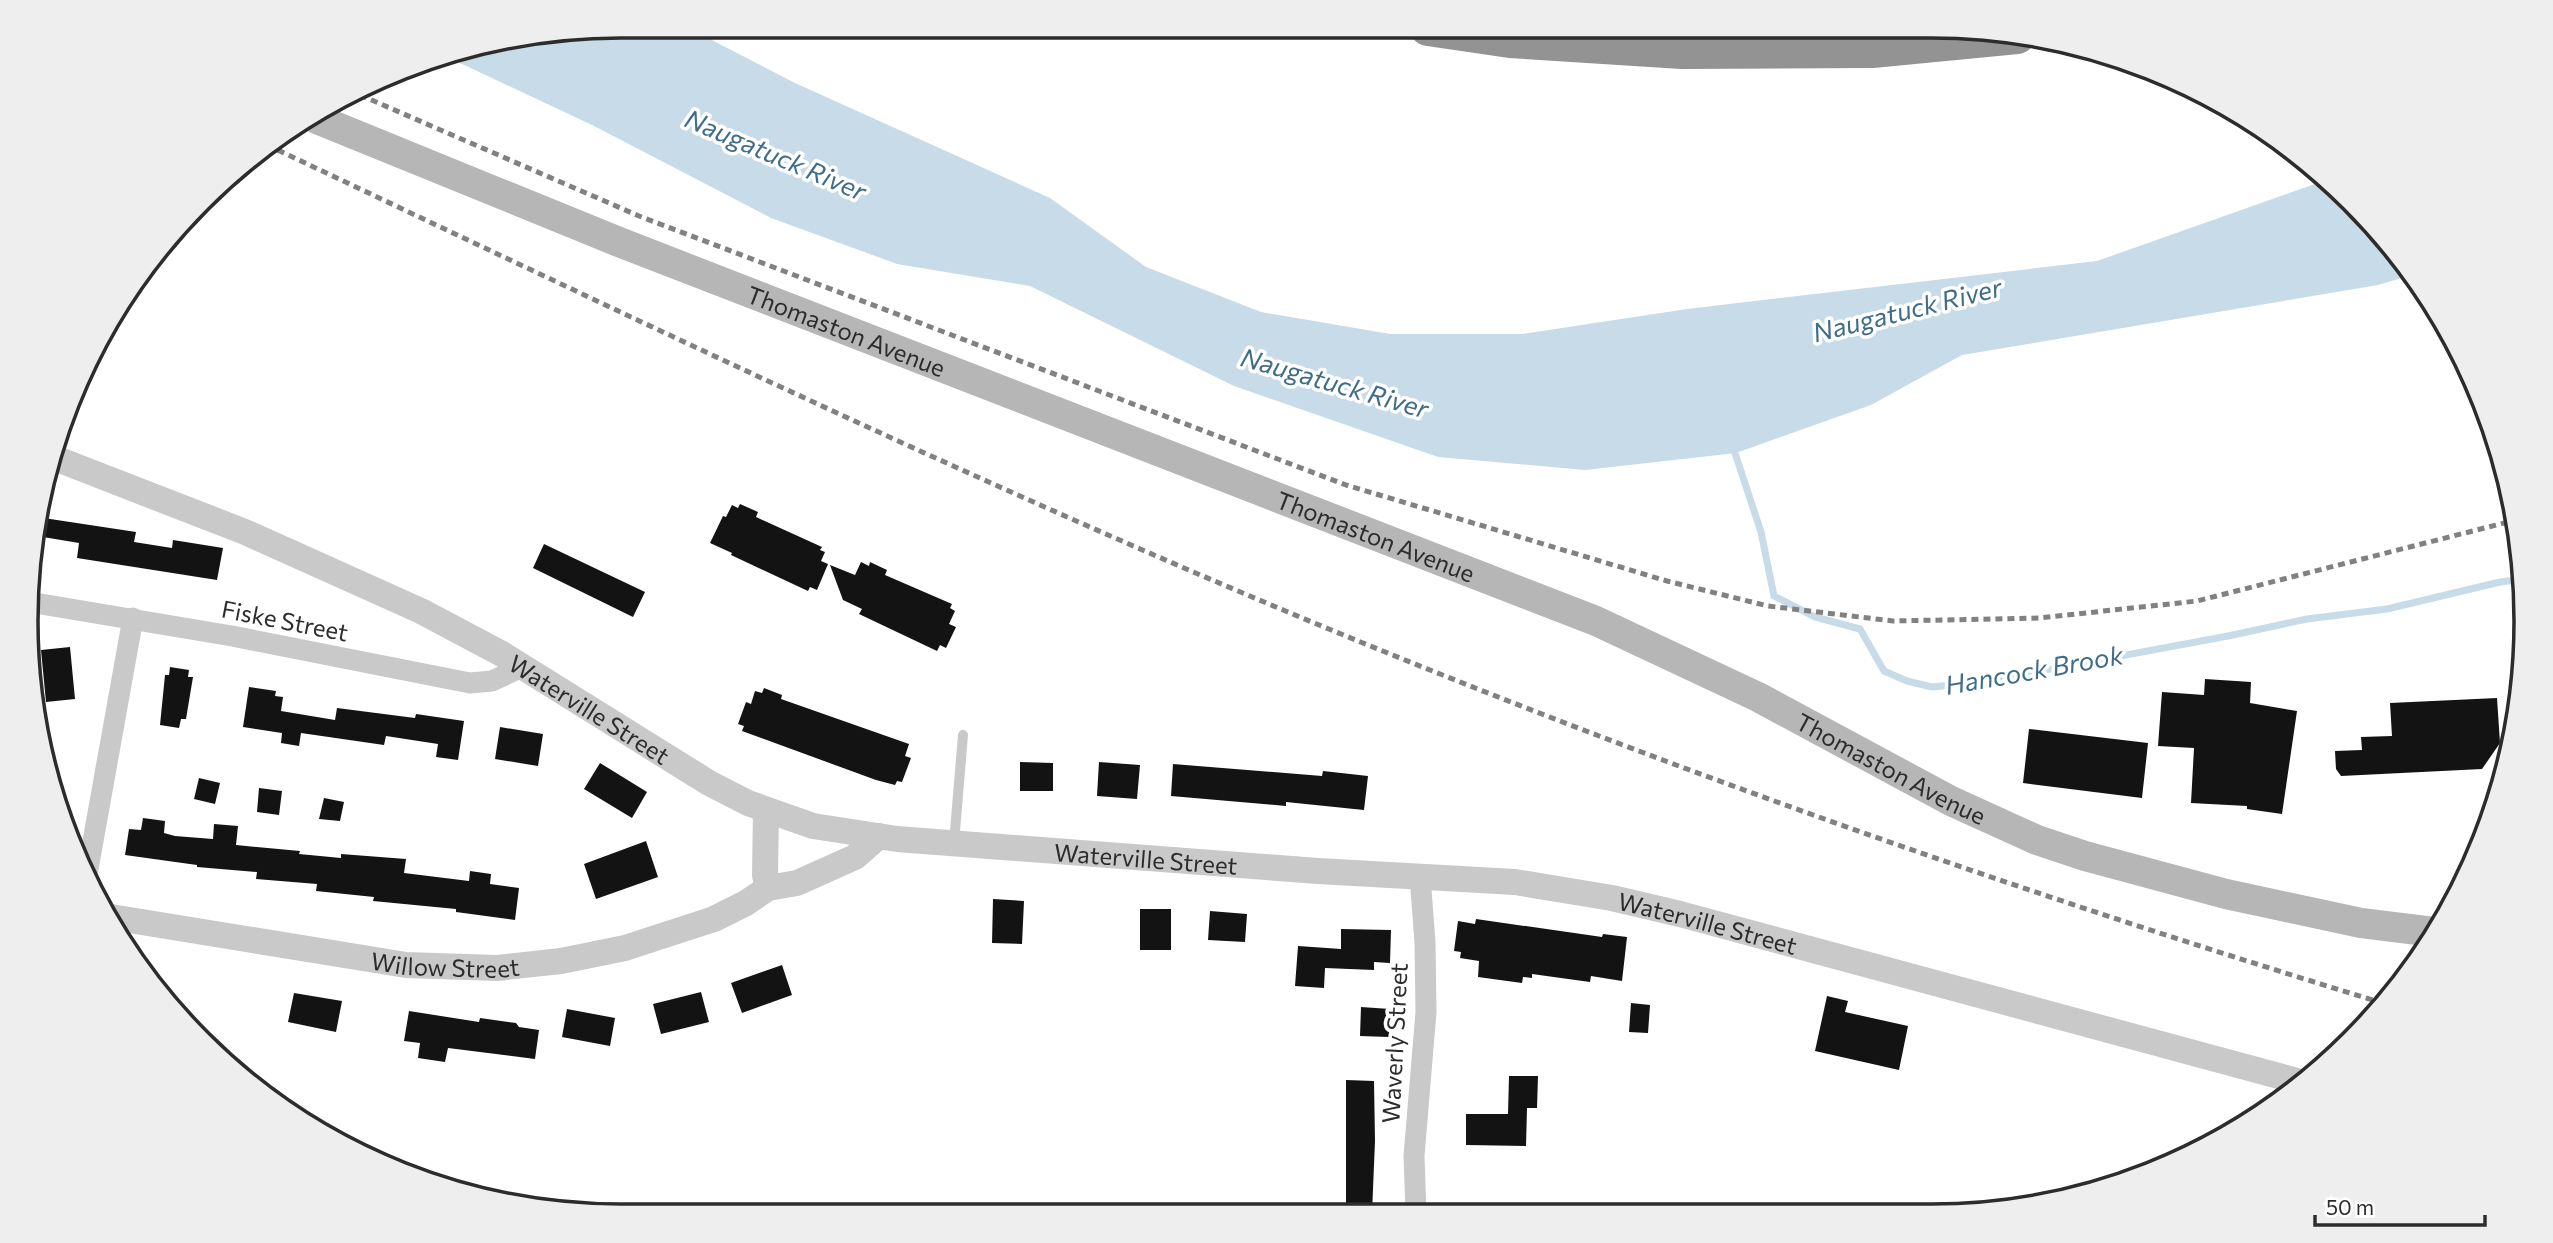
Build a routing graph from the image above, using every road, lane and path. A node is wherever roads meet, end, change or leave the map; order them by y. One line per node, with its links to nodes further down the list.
1 (1503, 38): 2 (highway)
2 (1967, 40)
3 (324, 121): 16 (main road, Thomaston Avenue)
4 (61, 461): 7 (street, Waterville Street)
5 (39, 604): 6 (street, Fiske Street)
6 (133, 618): 7 (street, Fiske Street); 12 (street)
7 (522, 667): 9 (street, Waterville Street)
8 (963, 735): 11 (lane)
9 (766, 810): 10 (street, Waterville Street); 14 (street)
10 (879, 836): 11 (street, Waterville Street); 14 (street, Willow Street)
11 (954, 843): 13 (street, Waterville Street)
12 (90, 859)
13 (1420, 876): 17 (street, Waterville Street); 18 (street, Waverly Street)
14 (768, 888): 15 (street, Willow Street)
15 (120, 919)
16 (2425, 931)
17 (2292, 1079)
18 (1416, 1204)

